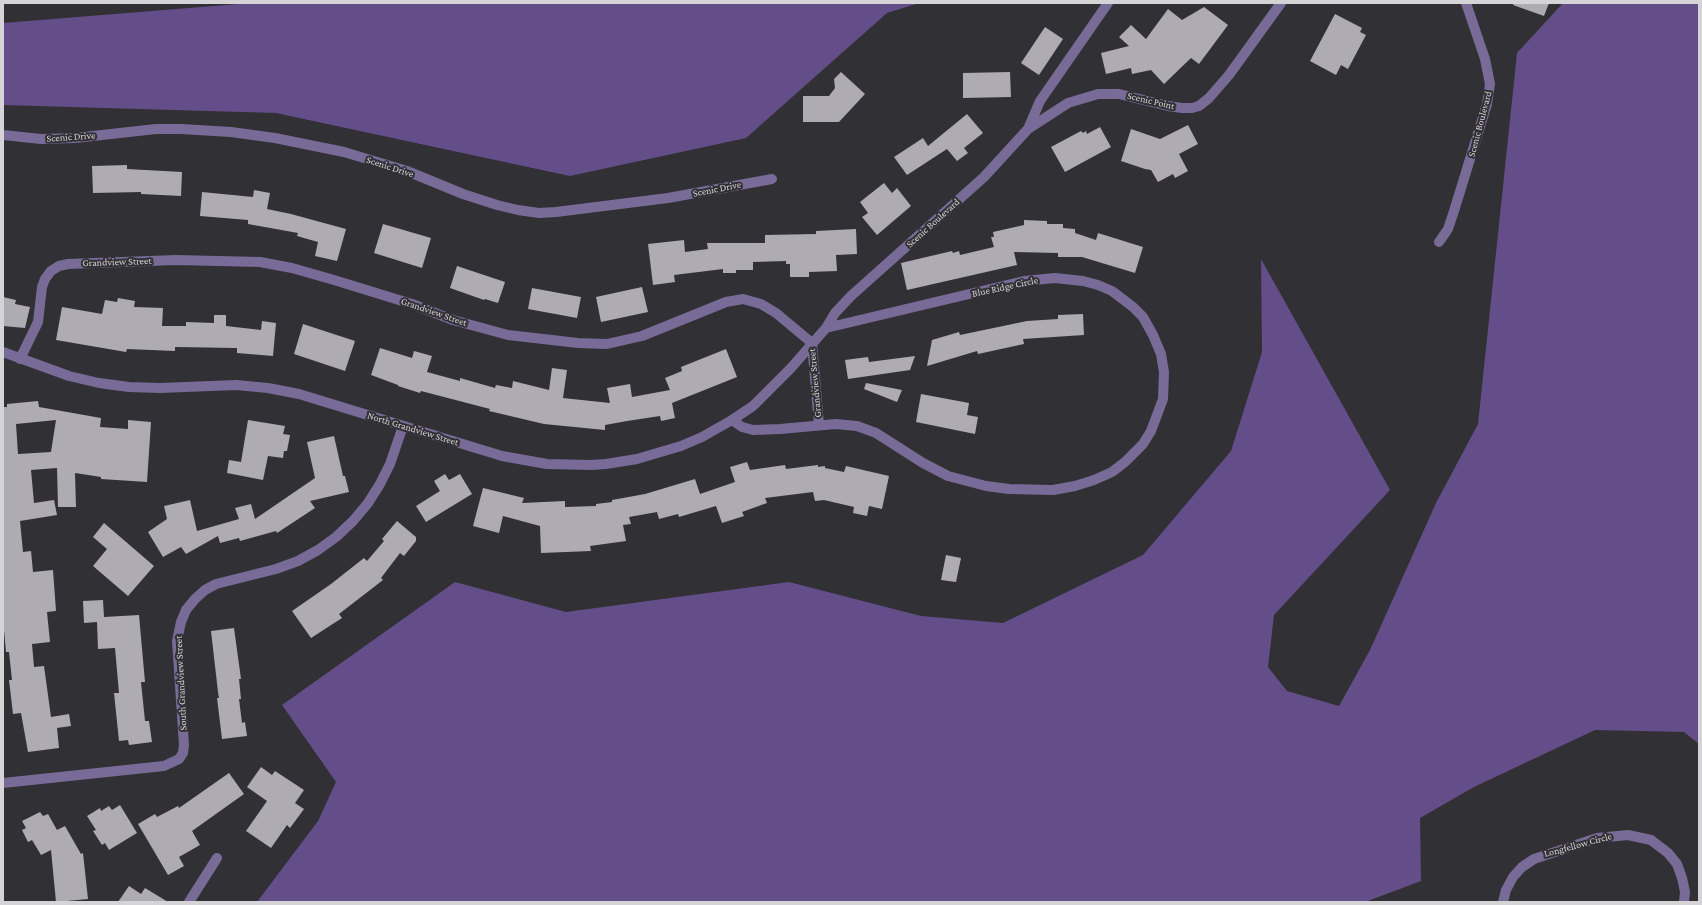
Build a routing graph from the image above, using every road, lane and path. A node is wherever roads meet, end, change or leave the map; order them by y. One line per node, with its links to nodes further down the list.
1 (1108, 3): 4 (street, Scenic Boulevard)
2 (1281, 3): 4 (street, Scenic Point)
3 (1466, 3): 7 (street, Scenic Boulevard)
4 (1028, 129): 8 (street, Scenic Boulevard)
5 (3, 135): 6 (street, Scenic Drive)
6 (772, 178)
7 (1438, 242)
8 (826, 328): 9 (street, Scenic Boulevard); 13 (street, Blue Ridge Circle)
9 (812, 343): 11 (street, Grandview Street); 12 (street, Scenic Boulevard); 13 (street, Grandview Street)
10 (3, 352): 11 (street, North Grandview Street)
11 (20, 359): 14 (street, North Grandview Street)
12 (732, 420): 13 (street); 14 (street, North Grandview Street)
13 (819, 425)
14 (403, 426): 15 (street, South Grandview Street)
15 (3, 783)
16 (217, 858): 17 (street)
17 (189, 902)
18 (1503, 902): 19 (street, Longfellow Circle)
19 (1684, 902)

